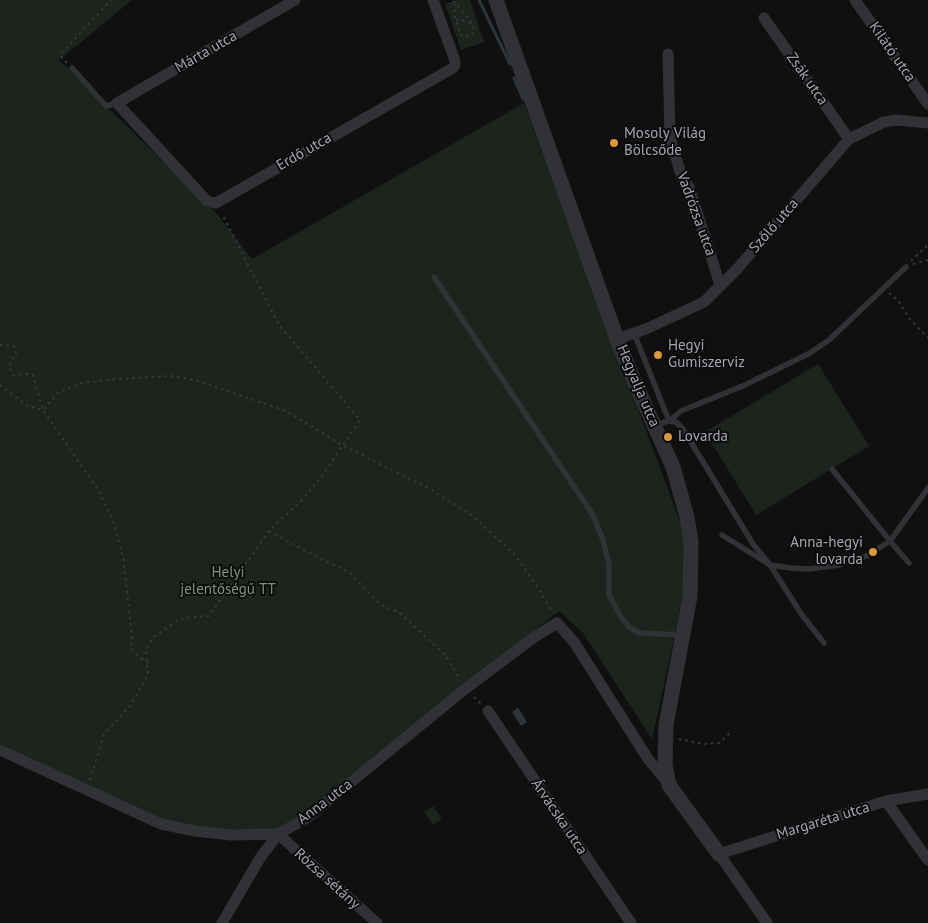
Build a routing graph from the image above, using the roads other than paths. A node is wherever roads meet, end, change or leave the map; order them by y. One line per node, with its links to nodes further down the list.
1 (295, 0): 8 (street, Márta utca)
2 (433, 0): 8 (street, Erdő utca)
3 (496, 0): 15 (street, Hegyalja utca)
4 (855, 0): 9 (street, Kilátó utca)
5 (764, 18): 11 (street, Zsák utca)
6 (668, 54): 14 (street, Vadrózsa utca)
7 (72, 68): 8 (lane)
8 (116, 103)
9 (928, 104)
10 (928, 123): 11 (street, Szőlő utca)
11 (849, 139): 14 (street, Szőlő utca)
12 (906, 267): 16 (lane)
13 (434, 278): 23 (lane)
14 (720, 285): 15 (street, Szőlő utca)
15 (624, 337): 16 (street, Hegyalja utca)
16 (662, 423): 22 (lane); 23 (street, Hegyalja utca)
17 (832, 469): 20 (lane)
18 (928, 489): 20 (lane)
19 (722, 535): 22 (lane)
20 (890, 541): 21 (lane); 22 (lane)
21 (909, 563)
22 (770, 564): 24 (lane)
23 (682, 635): 27 (street, Hegyalja utca)
24 (824, 643)
25 (488, 711): 35 (street, Árvácska utca)
26 (0, 750): 30 (street, Anna utca)
27 (669, 784): 30 (street, Anna utca); 31 (street)
28 (928, 794): 29 (street, Margaréta utca)
29 (886, 801): 31 (street, Margaréta utca); 32 (street)
30 (278, 834): 33 (street); 34 (street, Rózsa sétány)
31 (719, 854): 36 (street)
32 (928, 860)
33 (222, 923)
34 (376, 923)
35 (631, 923)
36 (767, 923)

